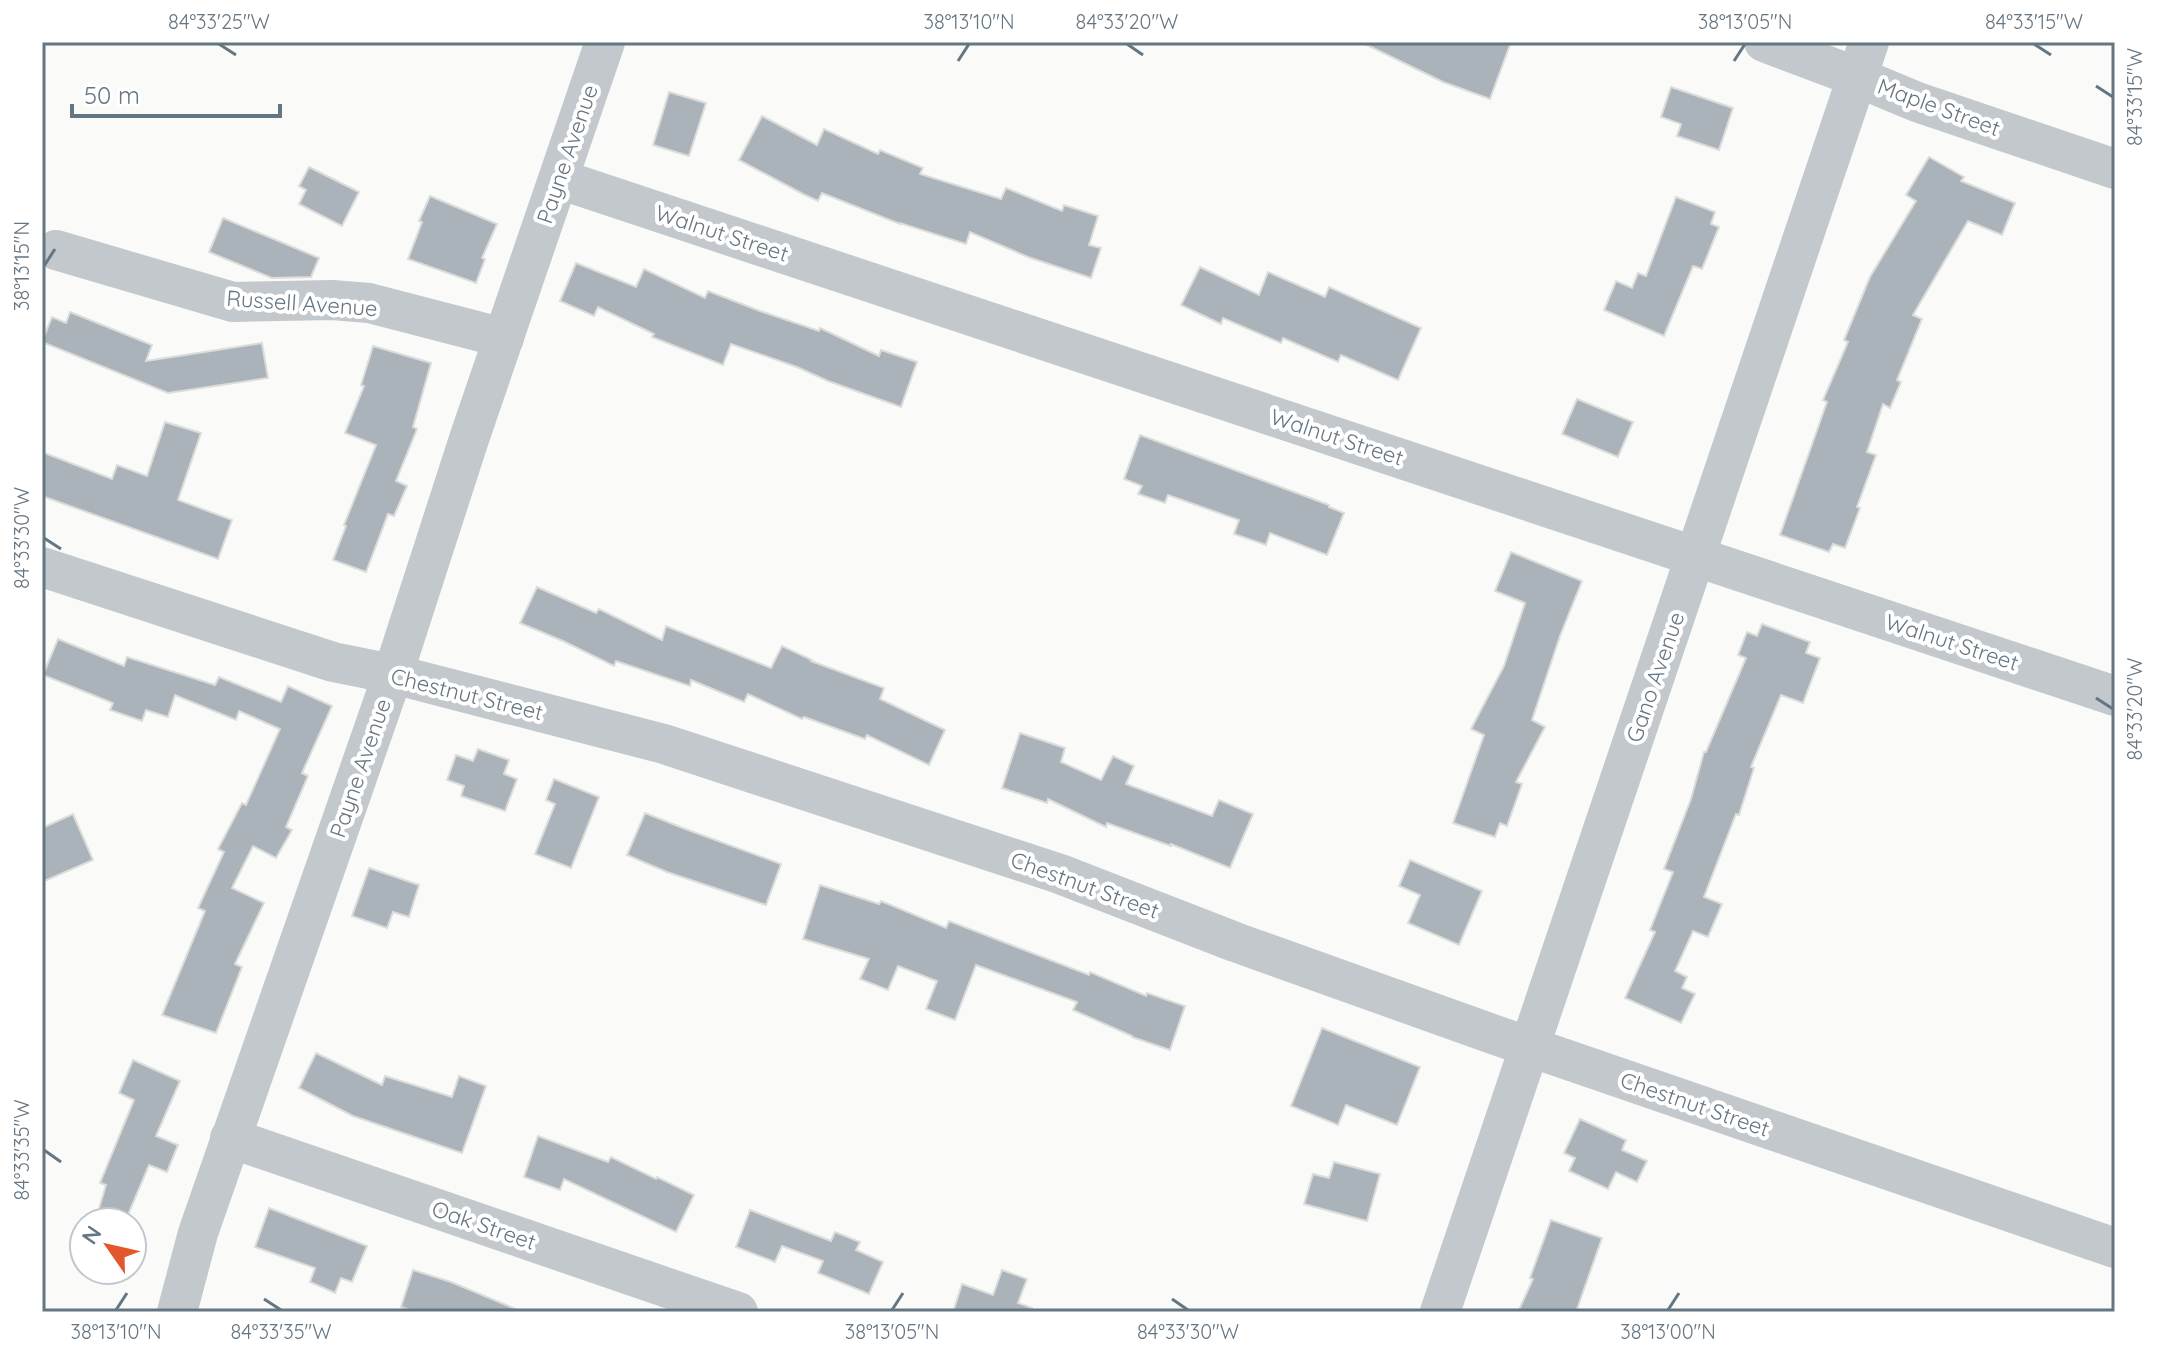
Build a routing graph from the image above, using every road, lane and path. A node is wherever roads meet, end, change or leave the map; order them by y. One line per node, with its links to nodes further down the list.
1 (605, 42): 5 (street, Payne Avenue)
2 (1764, 42): 3 (street, Maple Street)
3 (1863, 59): 4 (street, Maple Street); 8 (street, Gano Avenue)
4 (2115, 169)
5 (559, 179): 7 (street, Payne Avenue); 8 (street, Walnut Street)
6 (56, 250): 7 (street, Russell Avenue)
7 (504, 338): 10 (street, Payne Avenue)
8 (1696, 556): 11 (street, Walnut Street); 12 (street, Gano Avenue)
9 (42, 567): 10 (street, Chestnut Street)
10 (393, 674): 12 (street, Chestnut Street); 13 (street, Payne Avenue)
11 (2115, 696)
12 (1529, 1048): 14 (street, Chestnut Street); 17 (street, Gano Avenue)
13 (230, 1138): 15 (street, Payne Avenue); 16 (street, Oak Street)
14 (2115, 1248)
15 (177, 1312)
16 (738, 1312)
17 (1440, 1312)

